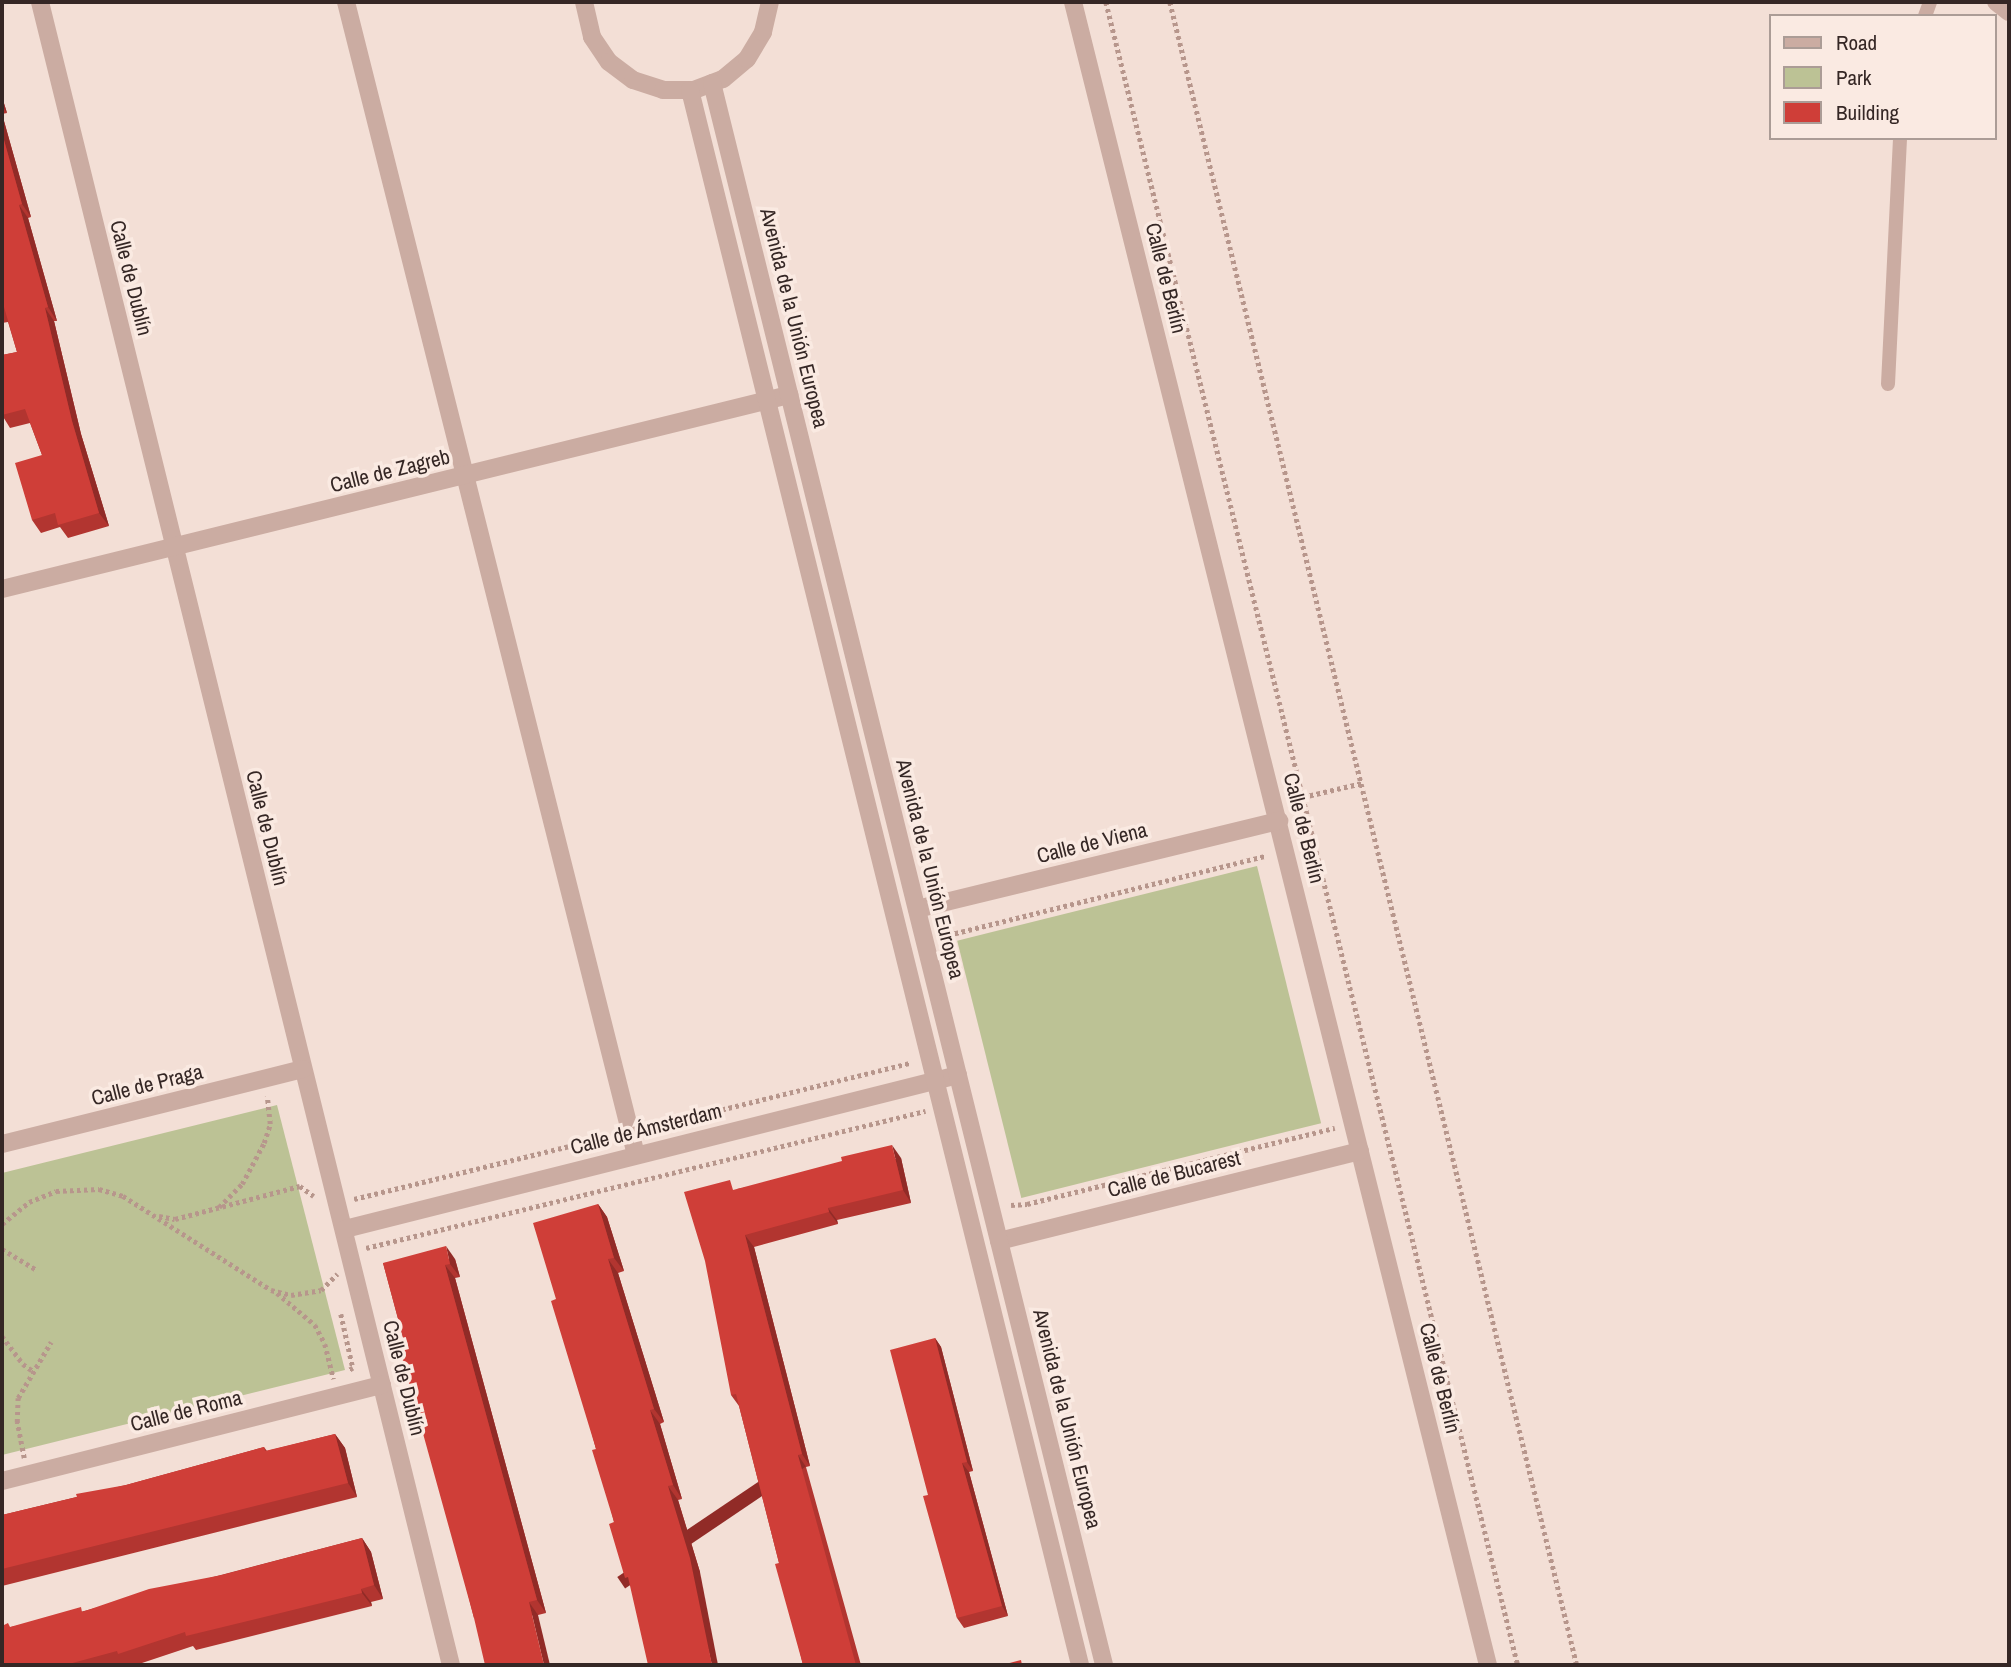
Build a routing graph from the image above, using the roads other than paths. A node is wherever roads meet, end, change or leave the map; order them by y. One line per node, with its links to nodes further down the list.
1 (40, 2): 15 (street, Calle de Dublín)
2 (346, 2): 14 (street)
3 (584, 2): 9 (street)
4 (770, 2): 8 (street)
5 (1073, 2): 17 (street, Calle de Berlín)
6 (1996, 2): 7 (street)
7 (2009, 12)
8 (712, 83): 9 (street); 12 (street, Avenida de la Unión Europea)
9 (690, 90): 13 (street)
10 (1900, 140): 11 (lane)
11 (1888, 384)
12 (789, 395): 13 (street, Calle de Zagreb); 18 (street, Avenida de la Unión Europea)
13 (767, 401): 14 (street, Calle de Zagreb); 21 (street)
14 (464, 476): 15 (street, Calle de Zagreb); 24 (street)
15 (174, 548): 16 (street, Calle de Zagreb); 19 (street, Calle de Dublín)
16 (2, 589)
17 (1279, 821): 18 (street, Calle de Viena); 23 (street, Calle de Berlín)
18 (917, 909): 20 (street, Avenida de la Unión Europea)
19 (303, 1069): 22 (street, Calle de Praga); 25 (street, Calle de Dublín)
20 (958, 1075): 21 (street, Calle de Ámsterdam); 26 (street, Avenida de la Unión Europea)
21 (935, 1080): 24 (street, Calle de Ámsterdam); 30 (street)
22 (2, 1144)
23 (1360, 1151): 26 (street, Calle de Bucarest); 32 (street, Calle de Berlín)
24 (636, 1155): 25 (street, Calle de Ámsterdam)
25 (345, 1229): 27 (street, Calle de Dublín)
26 (999, 1241): 31 (street, Avenida de la Unión Europea)
27 (382, 1385): 28 (street, Calle de Roma); 29 (street, Calle de Dublín)
28 (2, 1481)
29 (451, 1665)
30 (1080, 1665)
31 (1104, 1665)
32 (1488, 1665)

